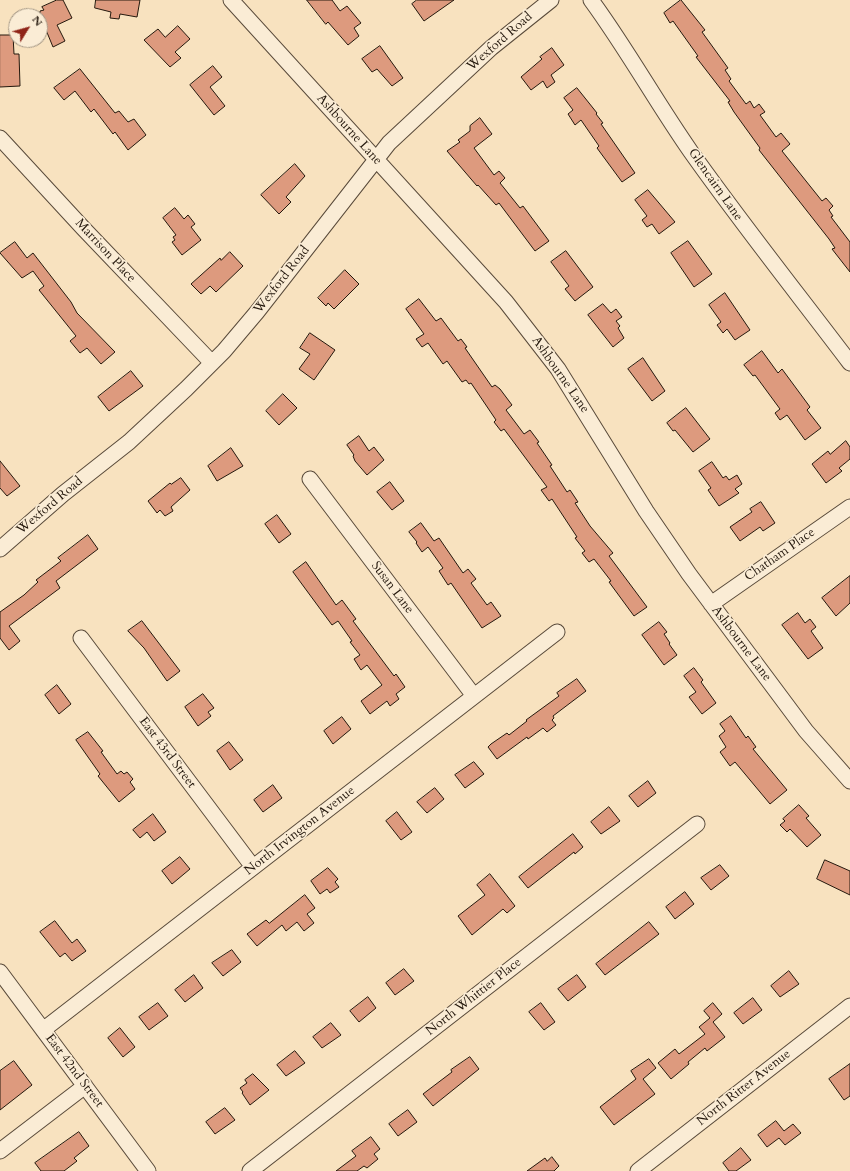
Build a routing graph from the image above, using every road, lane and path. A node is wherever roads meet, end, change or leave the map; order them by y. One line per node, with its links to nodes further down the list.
1 (231, 0): 5 (street, Ashbourne Lane)
2 (551, 0): 5 (street, Wexford Road)
3 (591, 0): 7 (street, Glencairn Lane)
4 (0, 138): 6 (street, Marrison Place)
5 (376, 160): 6 (street, Wexford Road); 11 (street, Ashbourne Lane)
6 (212, 363): 10 (street, Wexford Road)
7 (850, 363)
8 (310, 479): 14 (street, Susan Lane)
9 (850, 507): 11 (street, Chatham Place)
10 (0, 549)
11 (711, 604): 15 (street, Ashbourne Lane)
12 (557, 632): 14 (street, North Irvington Avenue)
13 (81, 638): 17 (street, East 43rd Street)
14 (474, 696): 17 (street, North Irvington Avenue)
15 (850, 781)
16 (697, 824): 24 (street, North Whittier Place)
17 (253, 867): 20 (street, North Irvington Avenue)
18 (0, 972): 20 (street, East 42nd Street)
19 (850, 1006): 25 (street, North Ritter Avenue)
20 (43, 1030): 21 (street, East 42nd Street)
21 (85, 1086): 22 (street); 23 (street, East 42nd Street)
22 (0, 1151)
23 (148, 1171)
24 (250, 1171)
25 (638, 1171)

